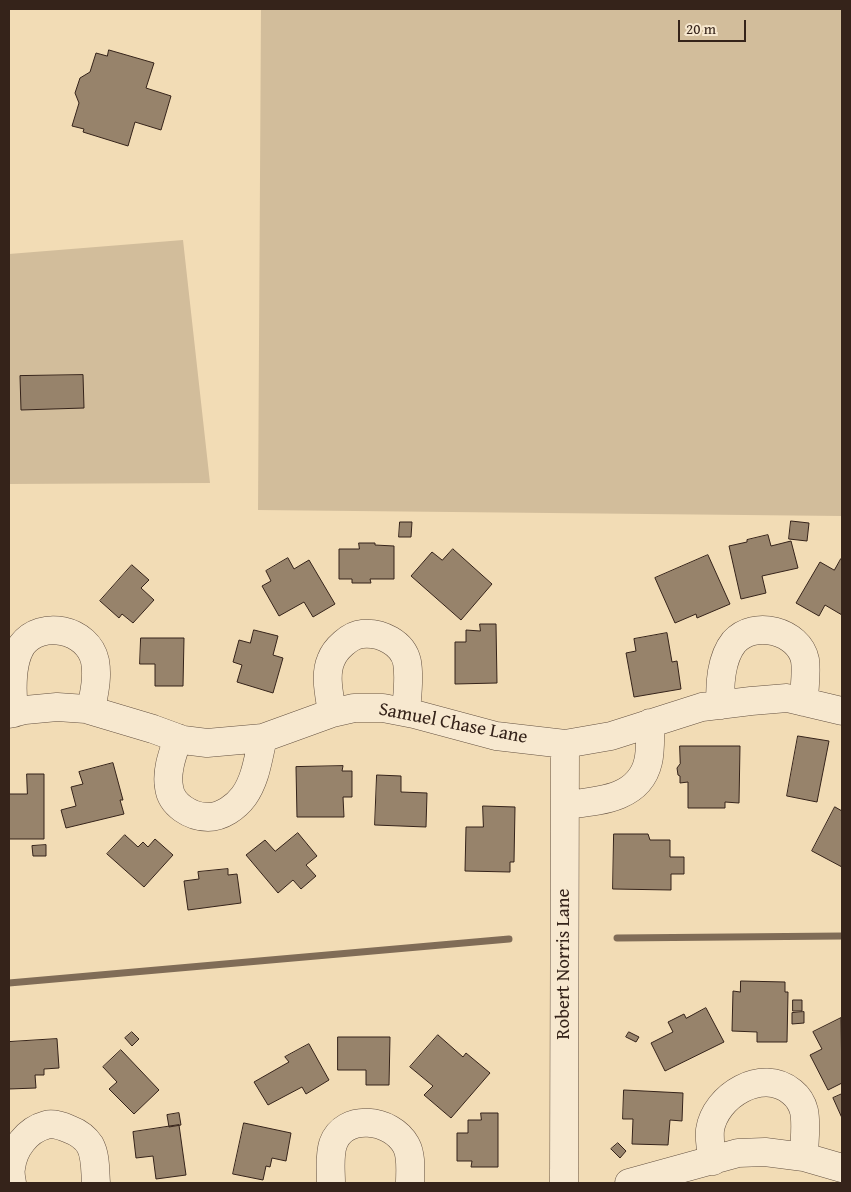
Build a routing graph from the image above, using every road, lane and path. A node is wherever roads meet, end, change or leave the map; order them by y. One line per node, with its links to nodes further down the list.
1 (804, 702): 2 (street, Samuel Chase Lane); 2 (street); 4 (street, Samuel Chase Lane)
2 (721, 705): 8 (street, Samuel Chase Lane)
3 (91, 710): 6 (street, Samuel Chase Lane); 6 (street); 9 (street, Samuel Chase Lane)
4 (842, 711)
5 (406, 712): 7 (street, Samuel Chase Lane); 7 (street); 11 (street, Samuel Chase Lane)
6 (11, 713)
7 (332, 713): 10 (street, Samuel Chase Lane)
8 (650, 723): 11 (street, Samuel Chase Lane); 12 (street)
9 (178, 738): 10 (street, Samuel Chase Lane); 10 (street)
10 (263, 738)
11 (565, 744): 12 (street, Robert Norris Lane)
12 (565, 805): 21 (street, Robert Norris Lane)
13 (804, 1157): 14 (street); 14 (street); 15 (street)
14 (713, 1161): 16 (street)
15 (842, 1168)
16 (640, 1182)
17 (12, 1183): 18 (street)
18 (96, 1183)
19 (331, 1183): 20 (street)
20 (410, 1183)
21 (564, 1183)

